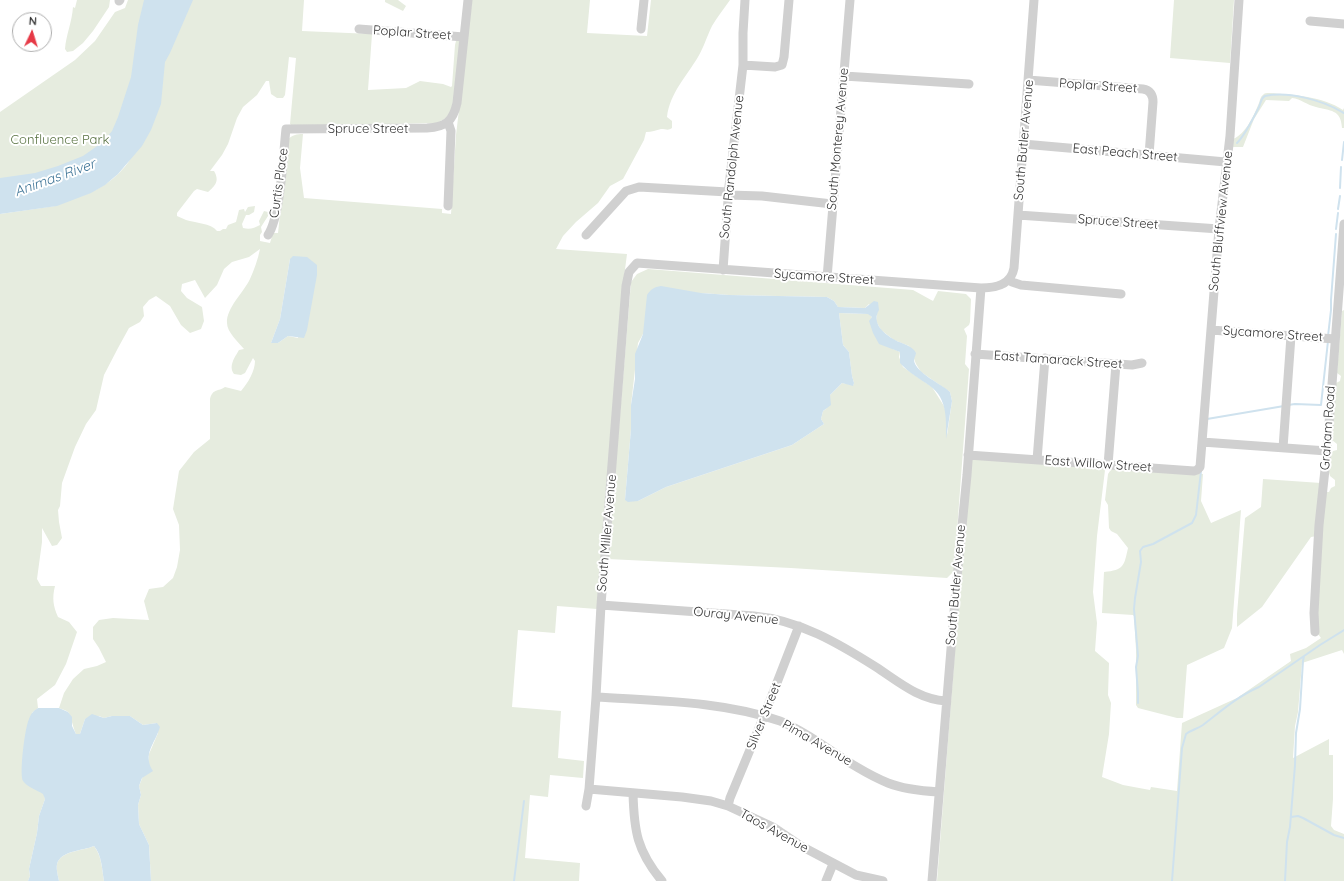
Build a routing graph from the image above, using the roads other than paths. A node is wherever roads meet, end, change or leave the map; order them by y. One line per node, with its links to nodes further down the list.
1 (468, 0): 12 (street)
2 (644, 0): 11 (street)
3 (745, 0): 13 (street, South Randolph Avenue)
4 (790, 0): 13 (street)
5 (850, 0): 14 (street, South Monterey Avenue)
6 (1034, 0): 15 (street, South Butler Avenue)
7 (1239, 0): 21 (street, South Bluffview Avenue)
8 (1310, 21): 9 (street)
9 (1344, 24)
10 (359, 29): 12 (street, Poplar Street)
11 (641, 29)
12 (464, 37): 17 (street)
13 (743, 65): 22 (street, South Randolph Avenue)
14 (844, 76): 16 (street); 23 (street, South Monterey Avenue)
15 (1028, 80): 19 (street, South Butler Avenue); 20 (street, Poplar Street)
16 (969, 84)
17 (448, 122): 18 (street, Spruce Street); 24 (street)
18 (286, 130): 28 (street, Curtis Place)
19 (1023, 144): 20 (street, East Peach Street); 25 (street, South Butler Avenue)
20 (1149, 155): 21 (street, East Peach Street)
21 (1226, 162): 27 (street, South Bluffview Avenue)
22 (728, 194): 23 (street); 29 (street); 31 (street, South Randolph Avenue)
23 (832, 204): 32 (street, South Monterey Avenue)
24 (448, 206)
25 (1018, 215): 27 (street, Spruce Street); 33 (street, South Butler Avenue)
26 (1344, 224): 36 (street, Graham Road)
27 (1219, 229): 37 (street, South Bluffview Avenue)
28 (268, 235)
29 (586, 235)
30 (637, 263): 31 (street, Sycamore Street); 50 (street, South Miller Avenue)
31 (723, 270): 32 (street, Sycamore Street)
32 (826, 278): 34 (street, Sycamore Street)
33 (1009, 280): 34 (street, Sycamore Street); 35 (street)
34 (981, 288): 40 (street, South Butler Avenue)
35 (1121, 294)
36 (1341, 302): 39 (street, Graham Road)
37 (1211, 330): 38 (street, Sycamore Street); 44 (street, South Bluffview Avenue)
38 (1291, 336): 39 (street, Sycamore Street); 45 (street)
39 (1335, 339): 46 (street, Graham Road)
40 (975, 354): 41 (street, East Tamarack Street); 47 (street, South Butler Avenue)
41 (1045, 358): 43 (street, East Tamarack Street); 48 (street)
42 (1142, 363): 43 (street, East Tamarack Street)
43 (1116, 364): 49 (street)
44 (1202, 442): 45 (street); 49 (street, East Willow Street)
45 (1283, 448): 46 (street)
46 (1327, 451): 52 (street, Graham Road)
47 (968, 455): 48 (street, East Willow Street); 54 (street, South Butler Avenue)
48 (1037, 460): 49 (street, East Willow Street)
49 (1108, 464)
50 (601, 605): 51 (street, Ouray Avenue); 53 (street, South Miller Avenue)
51 (799, 626): 54 (street, Ouray Avenue); 55 (street, Silver Street)
52 (1315, 632)
53 (596, 697): 55 (street, Pima Avenue); 56 (street, South Miller Avenue)
54 (946, 701): 57 (street, South Butler Avenue)
55 (764, 716): 57 (street, Pima Avenue); 60 (street, Silver Street)
56 (589, 789): 58 (street, Taos Avenue); 59 (street, South Miller Avenue)
57 (939, 792): 65 (street, South Butler Avenue)
58 (633, 793): 60 (street, Taos Avenue); 62 (street)
59 (586, 806)
60 (728, 806): 61 (street, Taos Avenue)
61 (833, 864): 63 (street); 64 (street, Taos Avenue)
62 (662, 881)
63 (826, 881)
64 (883, 881)
65 (932, 881)

